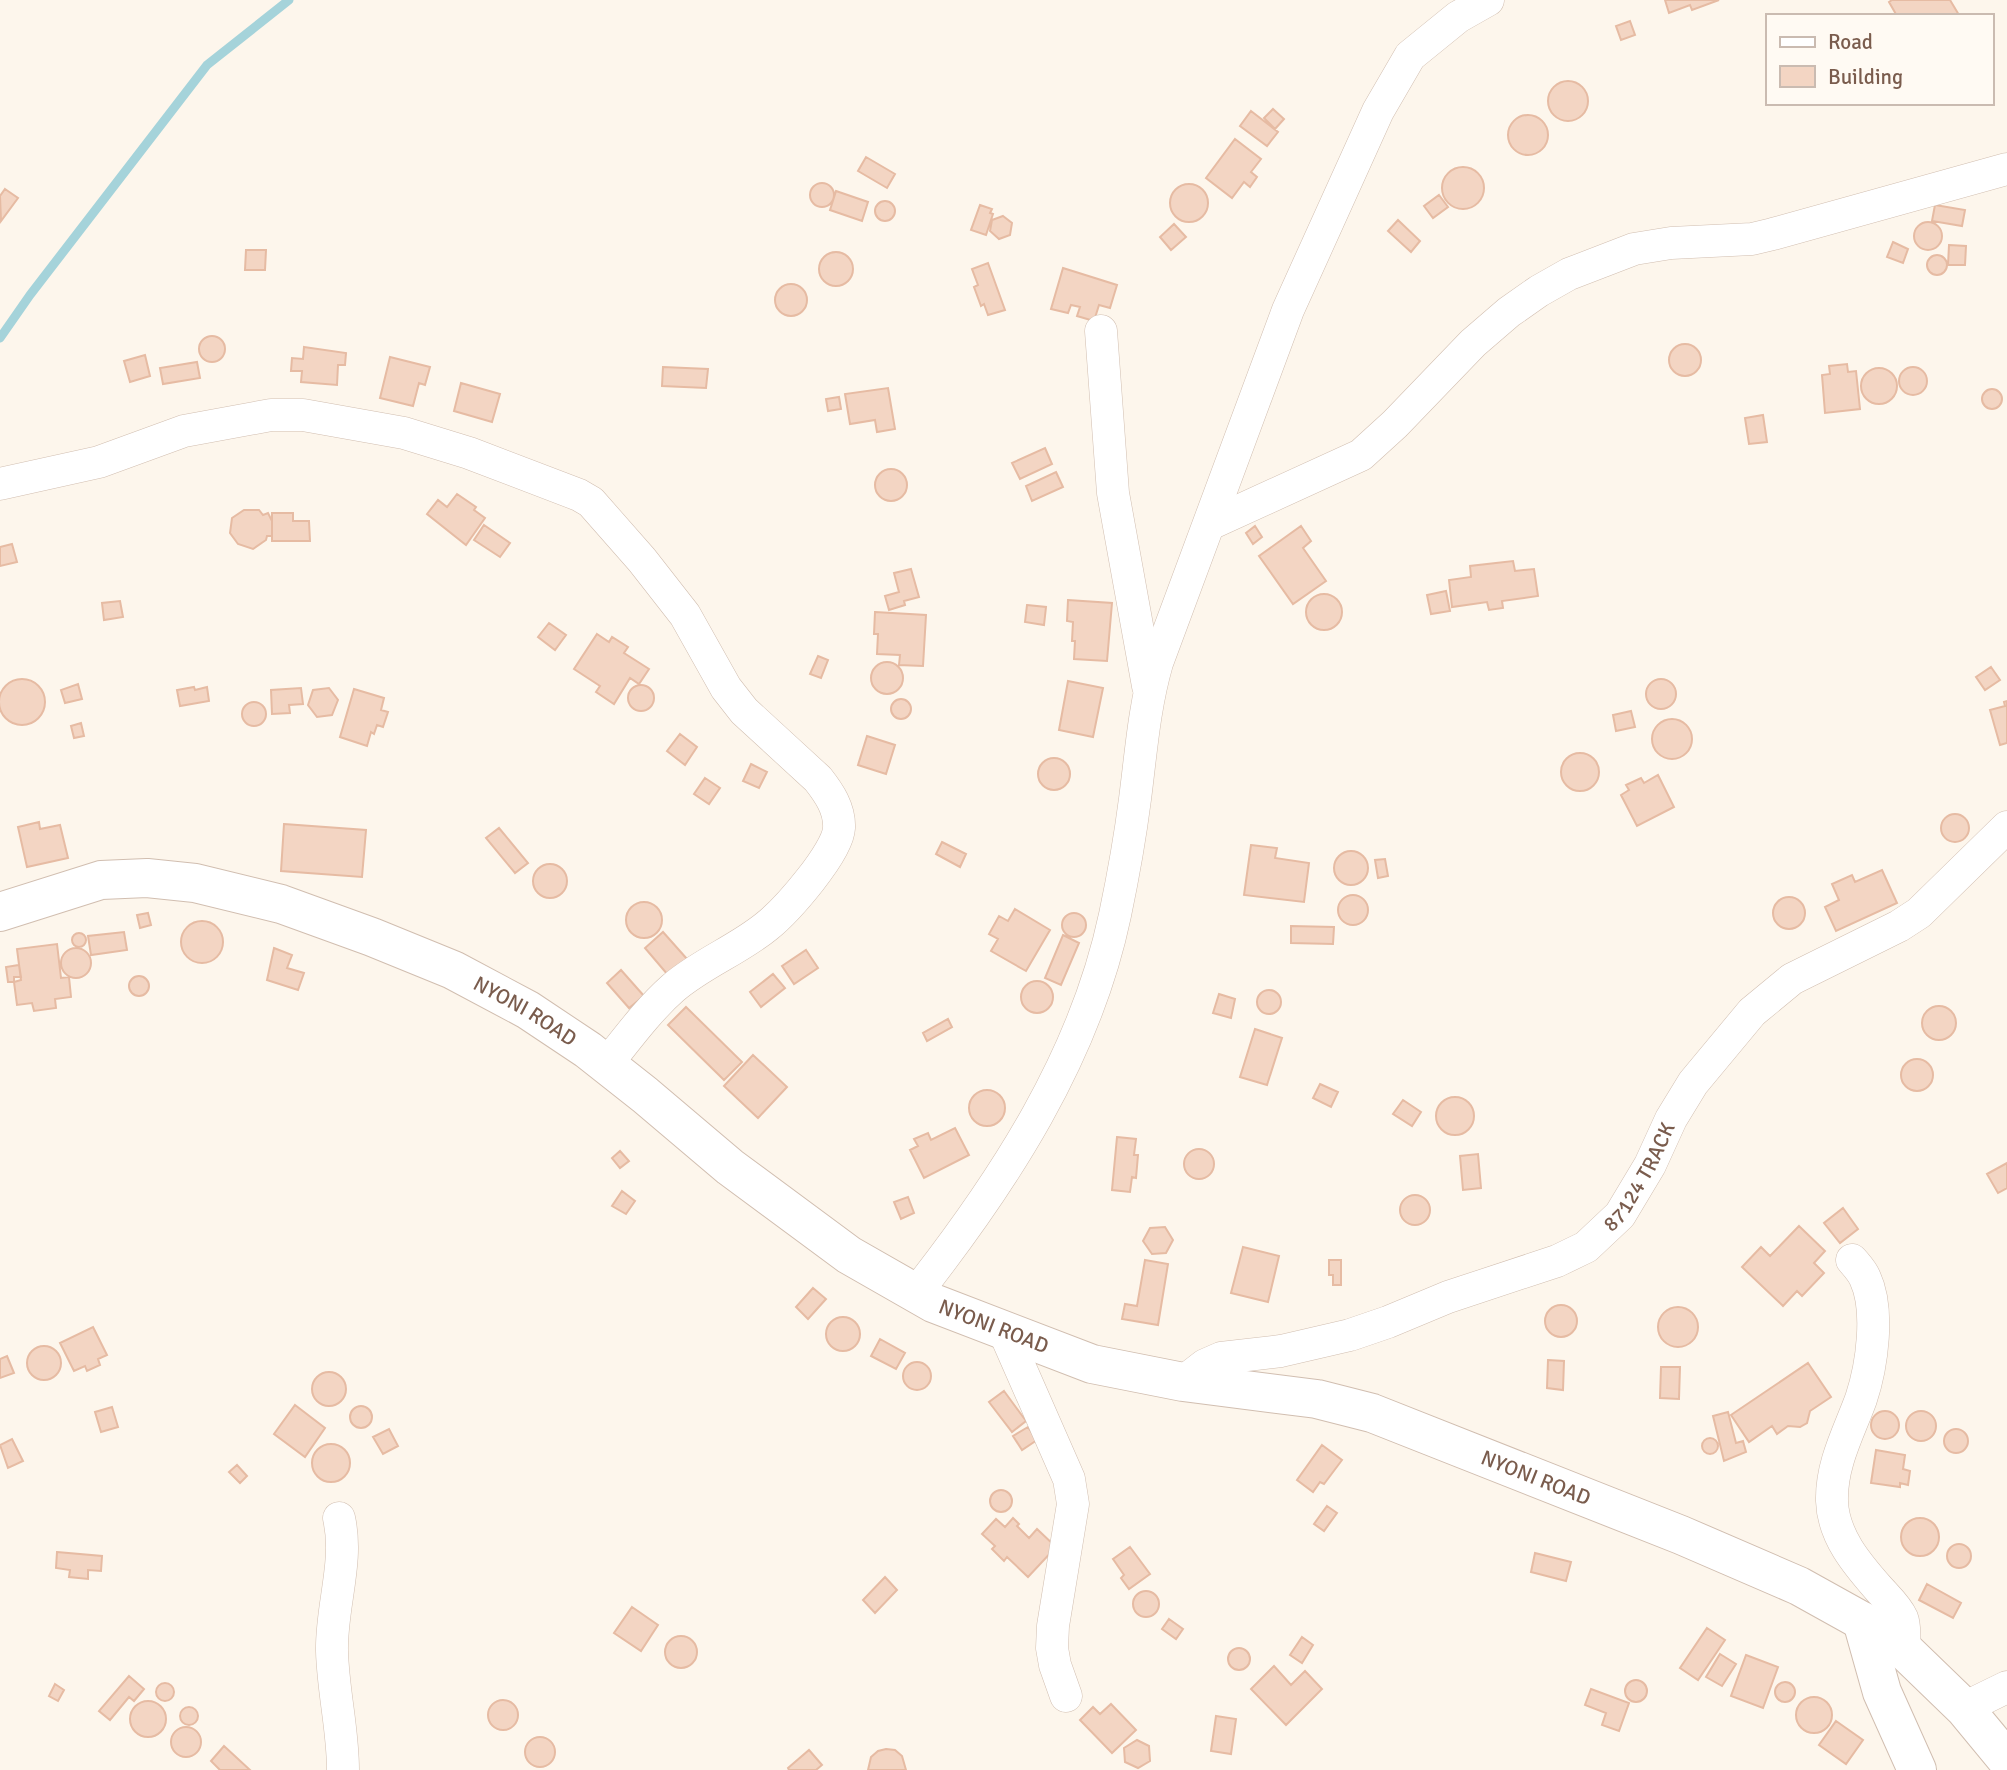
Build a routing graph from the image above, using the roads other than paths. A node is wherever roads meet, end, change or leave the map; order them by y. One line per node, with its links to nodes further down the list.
1 (1488, 0): 5 (street)
2 (2007, 169): 5 (street)
3 (1101, 331): 6 (street)
4 (0, 484): 9 (street)
5 (1210, 524): 6 (street)
6 (1149, 691): 11 (street)
7 (2007, 827): 13 (street, 87124 TRACK)
8 (0, 912): 9 (street, NYONI ROAD)
9 (606, 1065): 11 (street, NYONI ROAD)
10 (1852, 1260): 16 (street)
11 (916, 1293): 12 (street, NYONI ROAD)
12 (1004, 1331): 13 (street, NYONI ROAD); 18 (street)
13 (1183, 1382): 15 (street, NYONI ROAD)
14 (340, 1517): 21 (street)
15 (1862, 1621): 16 (street, NYONI ROAD); 22 (street)
16 (1904, 1650): 19 (street, NYONI ROAD)
17 (2007, 1687): 19 (street)
18 (1066, 1696)
19 (1964, 1708): 20 (street, NYONI ROAD)
20 (2007, 1760)
21 (343, 1770)
22 (1917, 1770)

